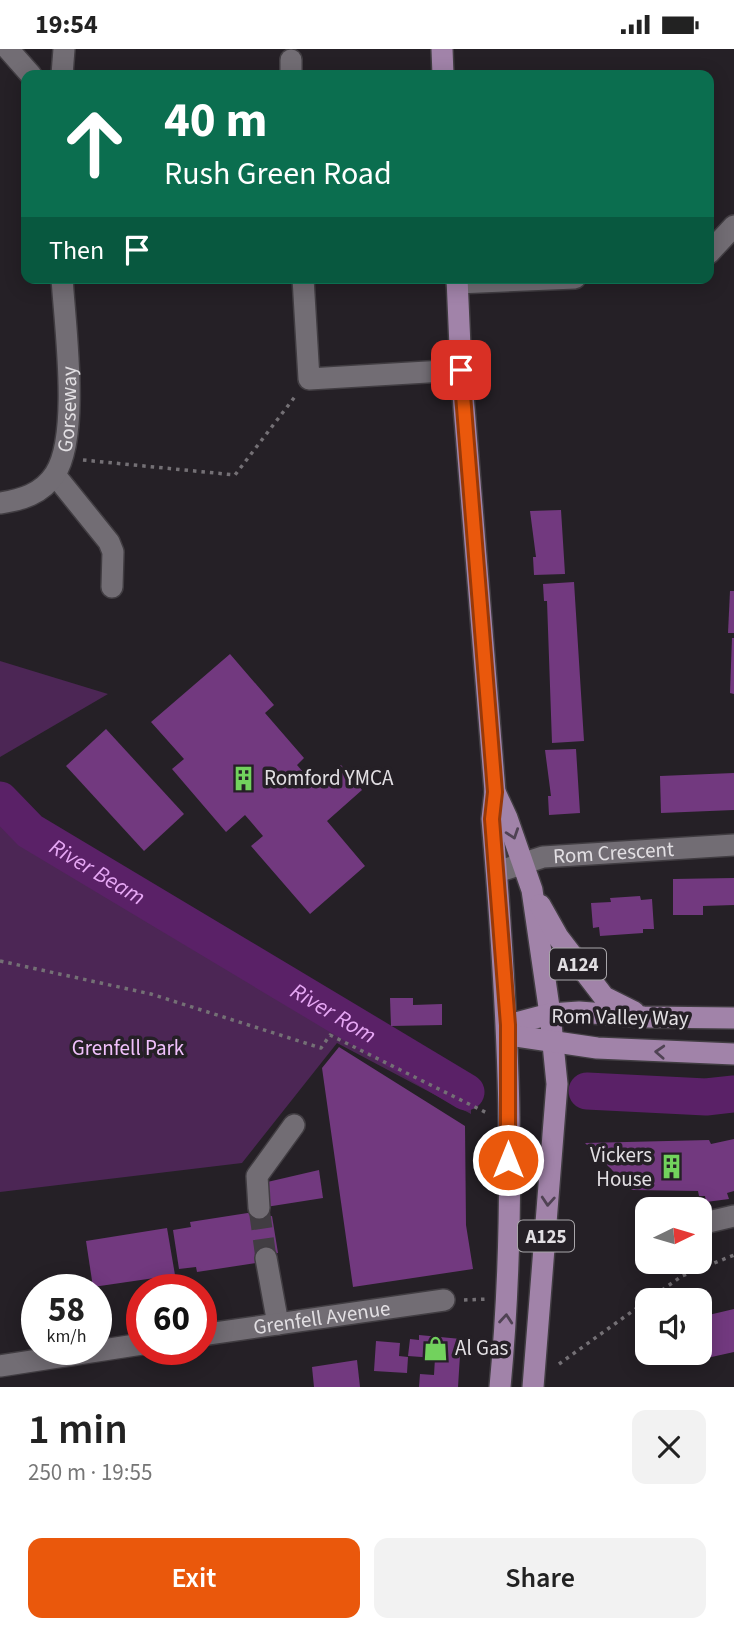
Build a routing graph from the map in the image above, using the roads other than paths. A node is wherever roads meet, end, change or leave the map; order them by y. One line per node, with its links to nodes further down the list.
1 (8, 49): 4 (street)
2 (64, 49): 5 (street)
3 (442, 49): 6 (main road)
4 (27, 70)
5 (62, 70)
6 (443, 70)
7 (734, 226): 8 (street)
8 (714, 248)
9 (62, 284): 13 (street, Gorseway)
10 (303, 284): 12 (street)
11 (457, 284): 12 (main road, A124)
12 (461, 370): 16 (main road, A124)
13 (57, 467): 14 (street, Gorseway); 15 (street)
14 (0, 503)
15 (112, 587)
16 (495, 792): 18 (main road, A124, one-way to 18); 19 (main road, A124)
17 (734, 845): 18 (street, Rom Crescent)
18 (523, 863): 19 (street, Rom Crescent); 20 (main road, A124)
19 (497, 872): 24 (main road, A124)
20 (532, 890): 21 (main road, A124); 22 (main road, A124)
21 (550, 1014): 22 (main road, Rom Valley Way); 24 (main road, Rom Valley Way); 25 (main road, A125)
22 (644, 1017): 23 (main road, Rom Valley Way)
23 (734, 1018)
24 (508, 1030): 25 (main road, Rom Valley Way); 39 (main road, A125, one-way to 24)
25 (554, 1043): 26 (main road, Rom Valley Way); 28 (main road, A125)
26 (597, 1048): 27 (main road, Rom Valley Way, one-way to 26); 28 (main road, Rom Valley Way)
27 (734, 1054)
28 (556, 1084): 40 (main road, A125, one-way to 40)
29 (294, 1125): 30 (street)
30 (259, 1208)
31 (734, 1216): 32 (street)
32 (712, 1221)
33 (266, 1258): 35 (street)
34 (444, 1300): 35 (street, Grenfell Avenue)
35 (278, 1324): 36 (street, Grenfell Avenue)
36 (217, 1333)
37 (126, 1346): 38 (street)
38 (0, 1366)
39 (500, 1387)
40 (533, 1387)

